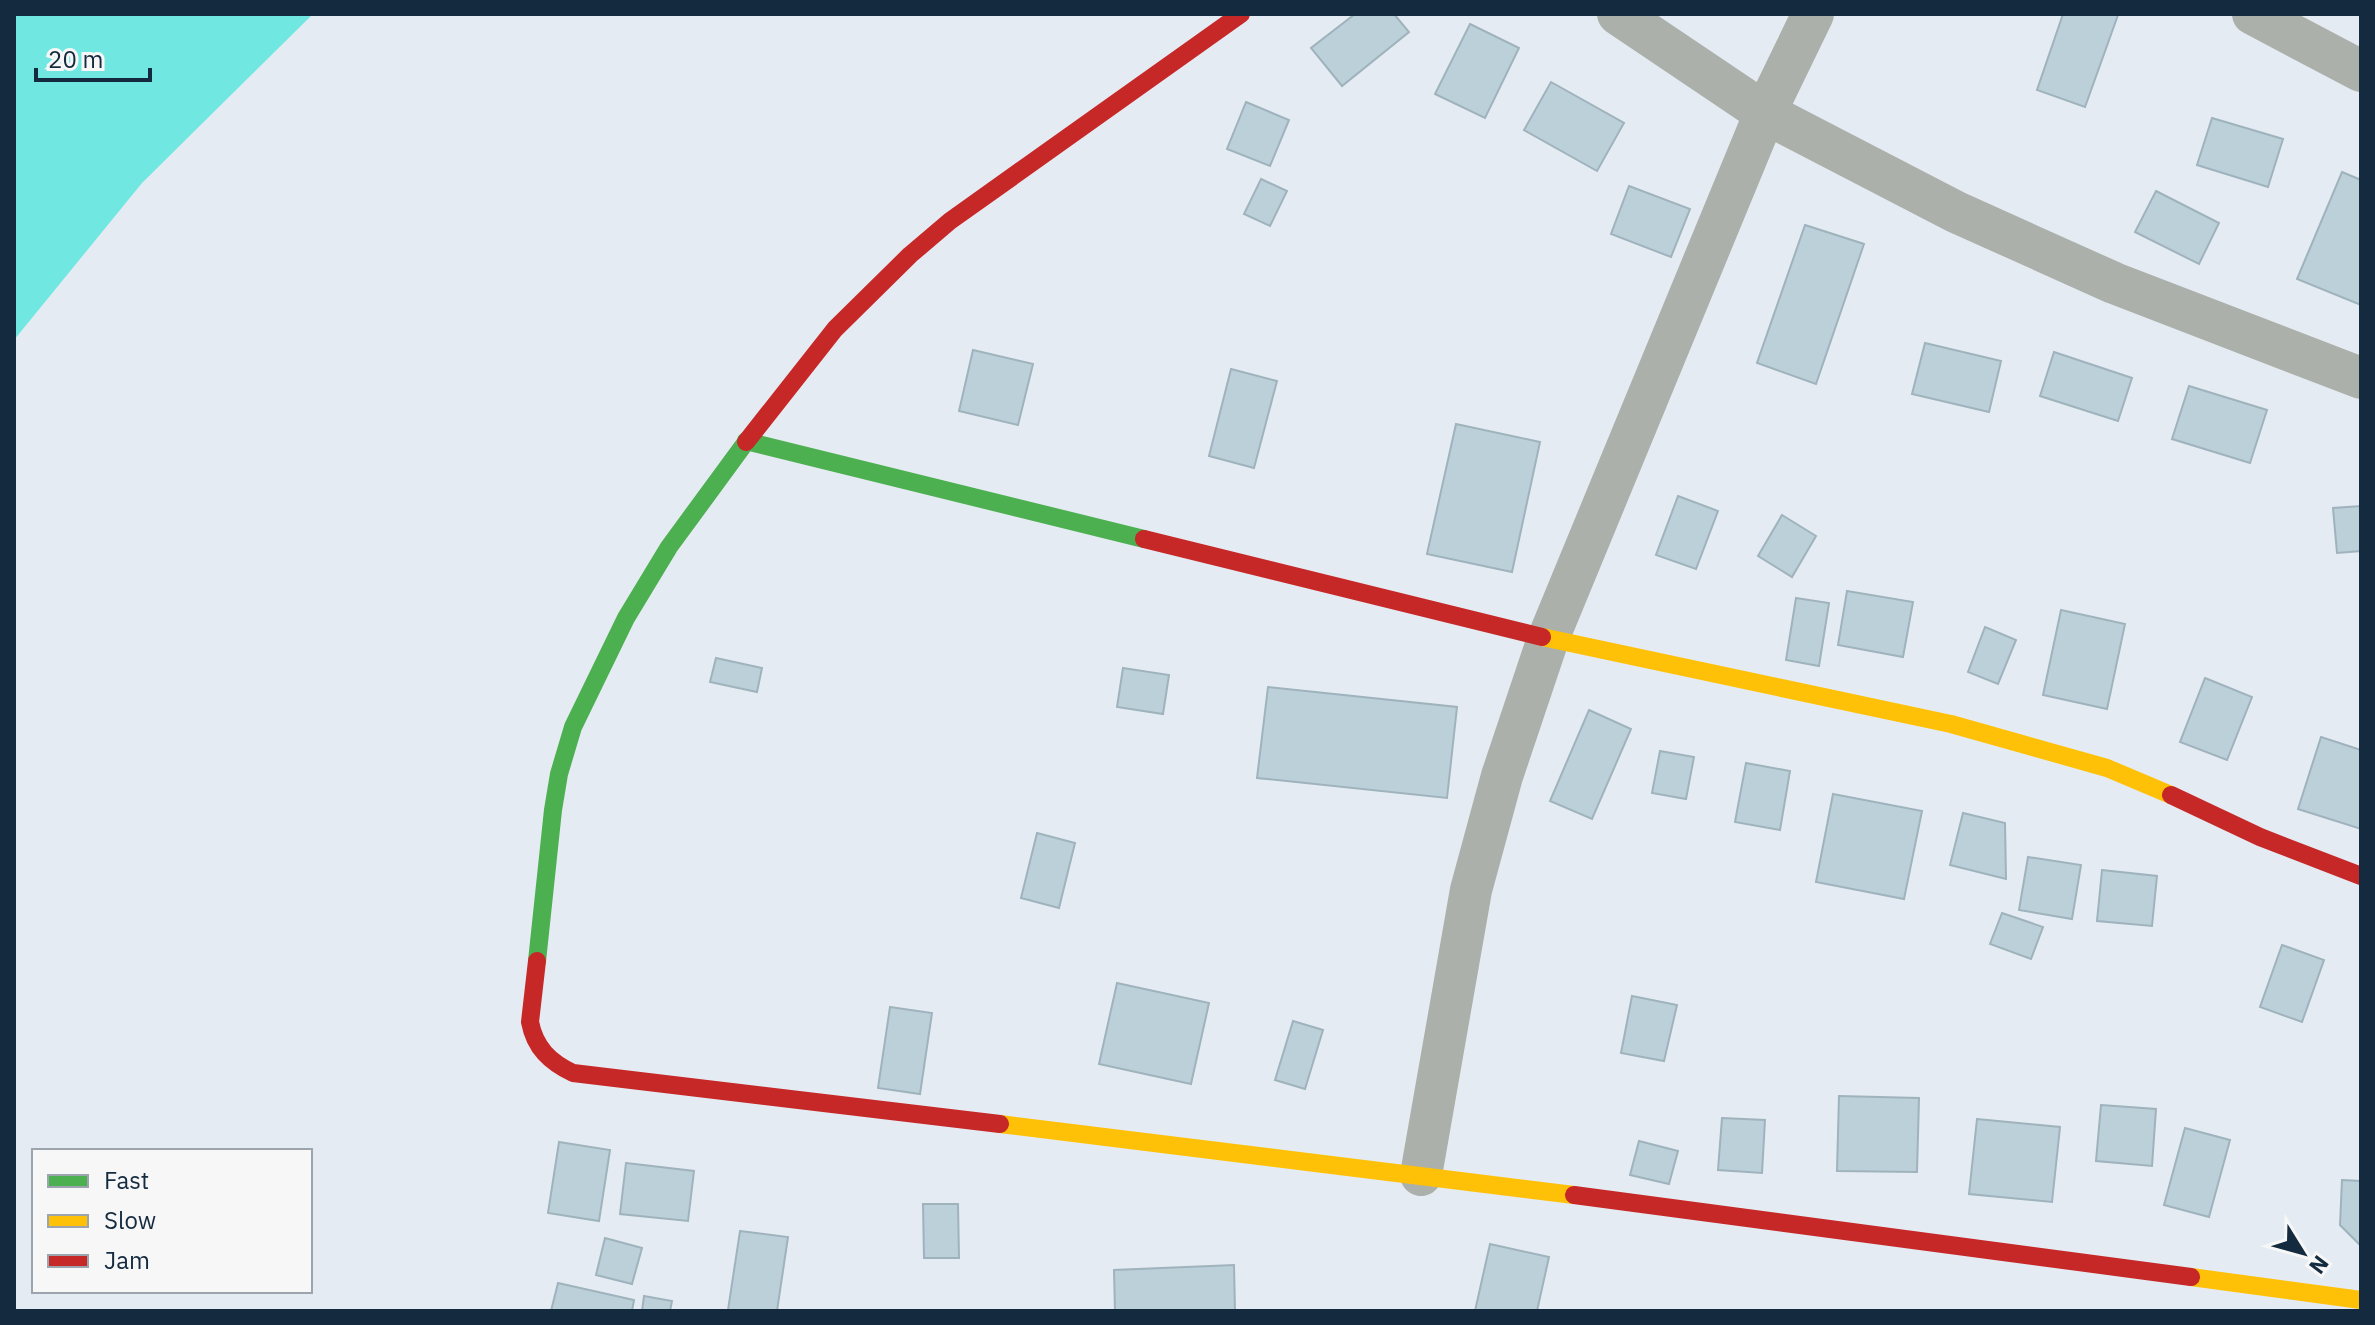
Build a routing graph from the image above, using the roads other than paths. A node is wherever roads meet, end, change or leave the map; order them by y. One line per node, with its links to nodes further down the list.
1 (1241, 14): 8 (street)
2 (1618, 14): 6 (street)
3 (1813, 14): 6 (street)
4 (2253, 14): 5 (street)
5 (2361, 71)
6 (1765, 113): 7 (street); 9 (street)
7 (2361, 378)
8 (746, 441): 9 (street); 11 (street)
9 (1548, 639): 10 (street); 11 (street)
10 (2361, 876)
11 (1421, 1175): 12 (street)
12 (2361, 1300)

